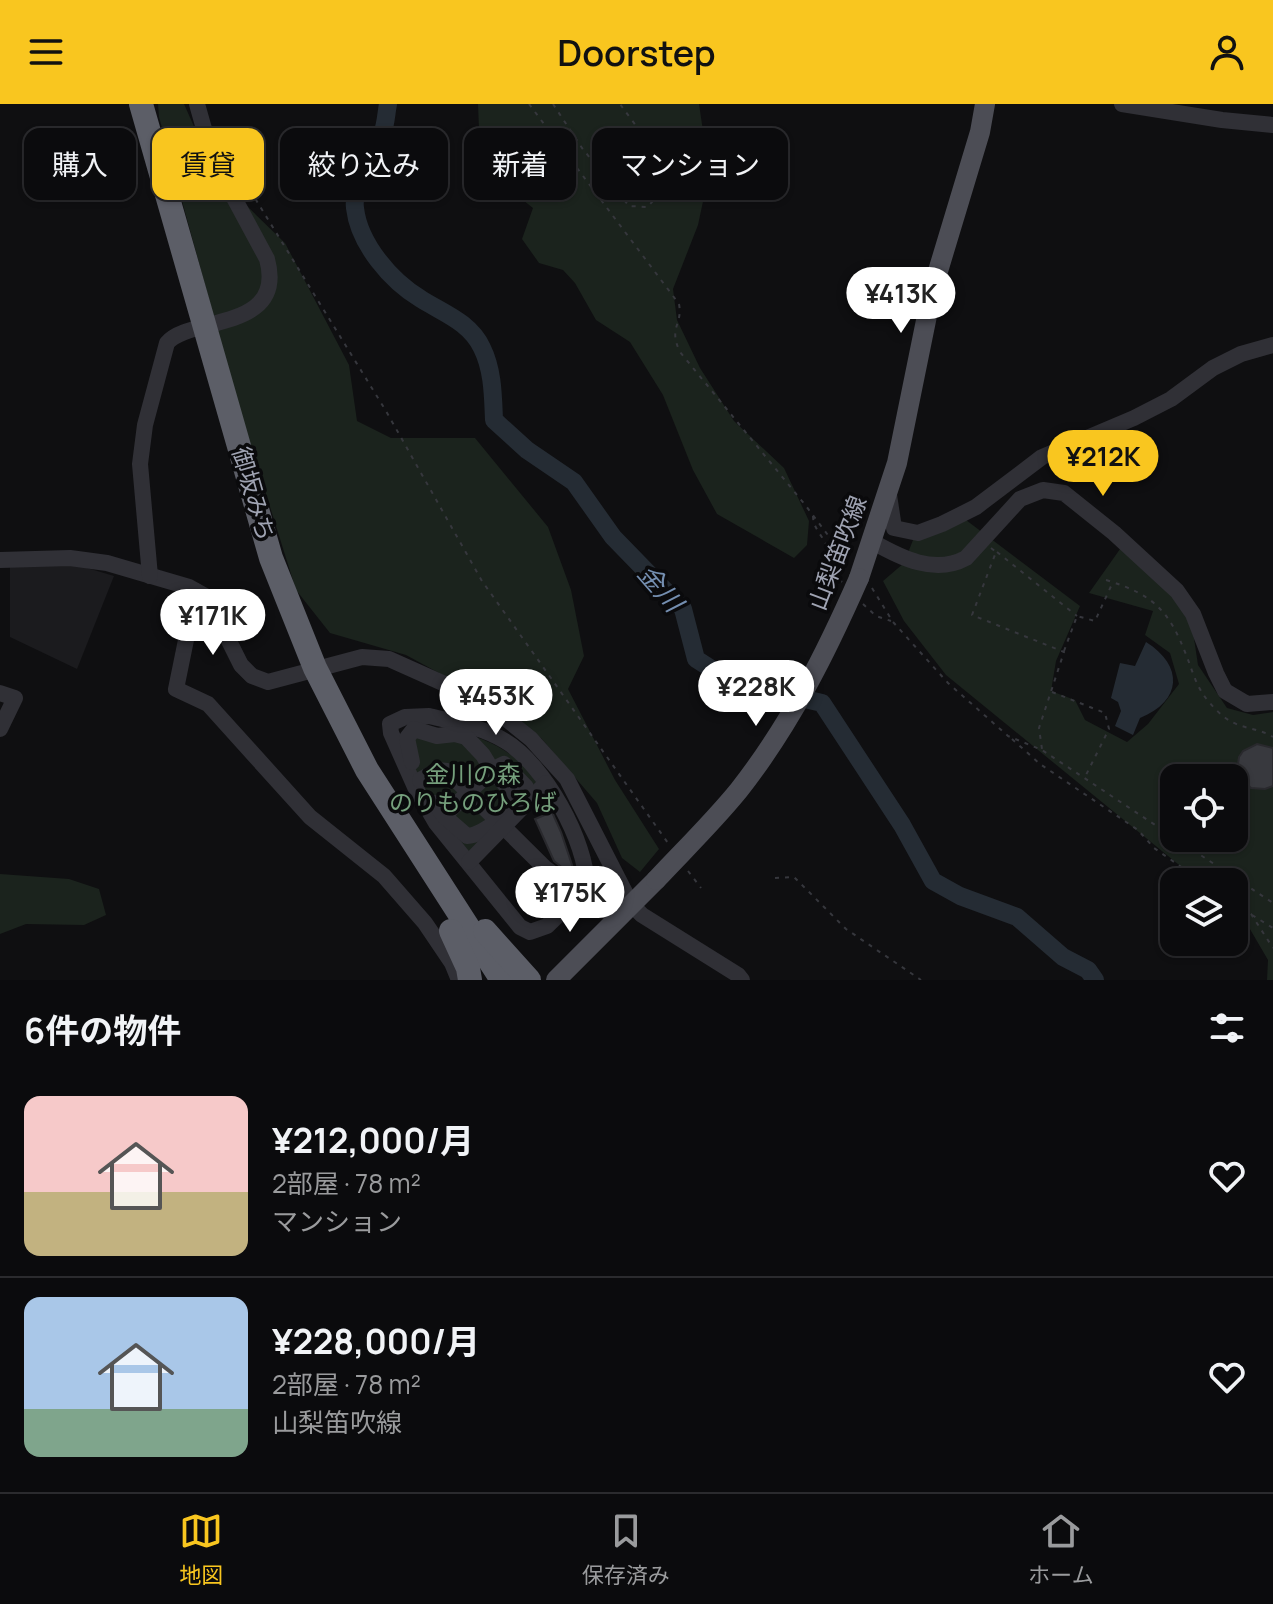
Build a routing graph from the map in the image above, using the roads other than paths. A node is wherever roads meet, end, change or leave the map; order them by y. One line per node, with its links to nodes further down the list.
1 (130, 104): 7 (highway, 御坂みち)
2 (141, 104): 7 (highway, 御坂みち)
3 (197, 104): 7 (street)
4 (985, 104): 9 (main road, 山梨笛吹線)
5 (1122, 104): 6 (street)
6 (1273, 125)
7 (199, 330): 12 (street); 14 (highway, 御坂みち)
8 (1273, 345): 9 (street)
9 (889, 495): 10 (main road, 山梨笛吹線)
10 (873, 542): 16 (street); 28 (main road, 山梨笛吹線, bridge)
11 (0, 560): 12 (street)
12 (150, 576): 13 (street)
13 (196, 591): 14 (street); 30 (street)
14 (309, 671): 25 (highway, 御坂みち); 28 (street); 29 (highway, 御坂みち)
15 (0, 693): 17 (street)
16 (1273, 702)
17 (0, 729)
18 (492, 770): 19 (street); 21 (street); 22 (street); 24 (street)
19 (420, 780): 22 (street); 23 (street)
20 (546, 783): 26 (street, bridge); 26 (street); 27 (street)
21 (526, 787)
22 (469, 793): 23 (street); 24 (street)
23 (444, 816): 24 (street)
24 (497, 819): 27 (street)
25 (401, 826): 33 (highway, 御坂みち); 34 (highway)
26 (469, 862): 27 (street)
27 (580, 894)
28 (624, 911): 35 (main road, 山梨笛吹線); 36 (street)
29 (451, 931): 31 (highway); 32 (highway, 御坂みち)
30 (459, 980)
31 (470, 980)
32 (484, 980)
33 (502, 980)
34 (529, 980)
35 (556, 980)
36 (742, 980)

